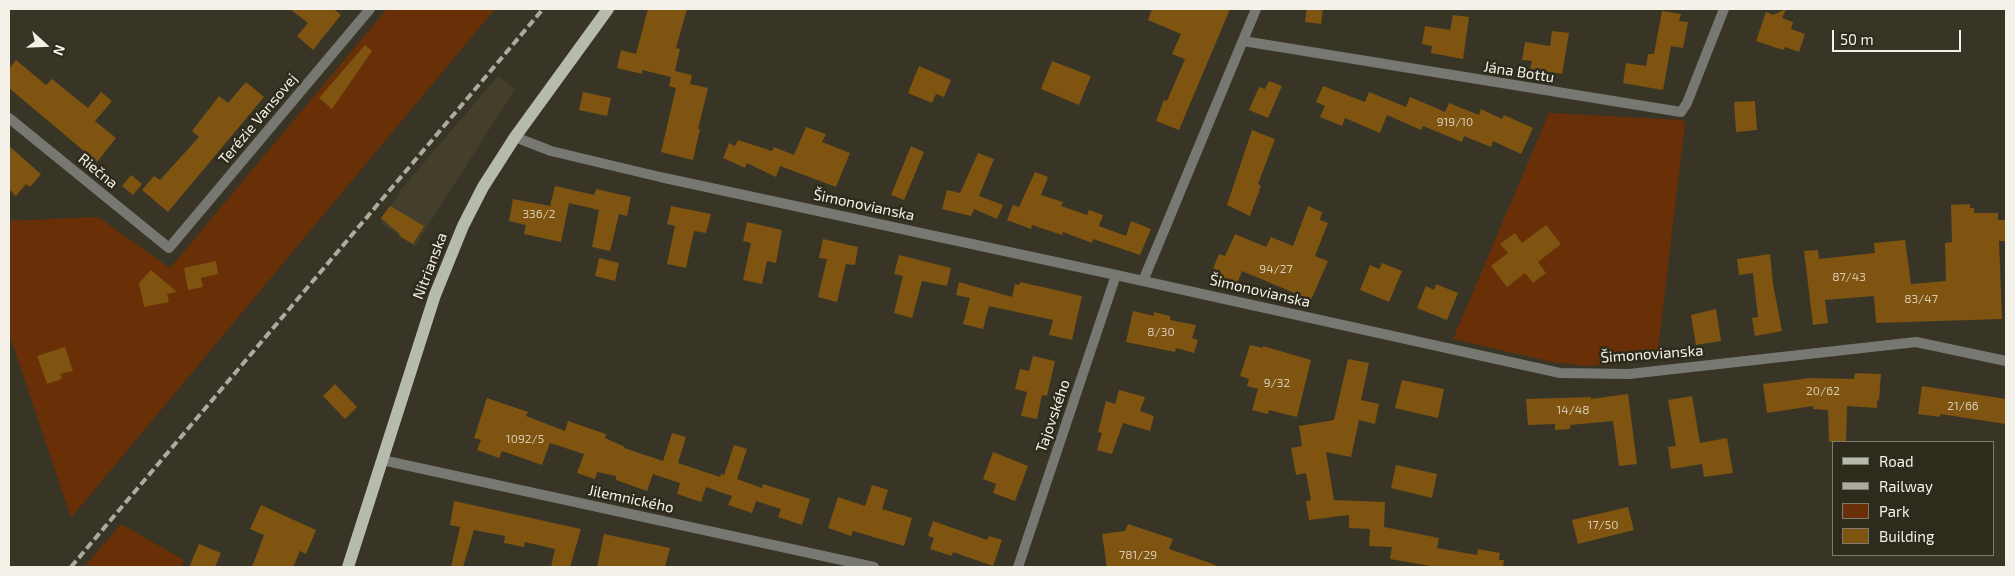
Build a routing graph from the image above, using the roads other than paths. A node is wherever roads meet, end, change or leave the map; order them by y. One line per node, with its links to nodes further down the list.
1 (370, 9): 8 (street, Terézie Vansovej)
2 (608, 9): 7 (main road, Nitrianska)
3 (1256, 9): 5 (street)
4 (1724, 9): 5 (street, Jána Bottu)
5 (1243, 41): 10 (street)
6 (9, 118): 8 (street, Riečna)
7 (515, 137): 9 (street, Šimonovianska); 12 (main road, Nitrianska)
8 (169, 248)
9 (1116, 275): 10 (street, Šimonovianska); 15 (street, Tajovského)
10 (1143, 281): 11 (street, Šimonovianska)
11 (2006, 361)
12 (382, 460): 13 (main road, Nitrianska); 14 (street, Jilemnického)
13 (349, 566)
14 (874, 567)
15 (1018, 567)

